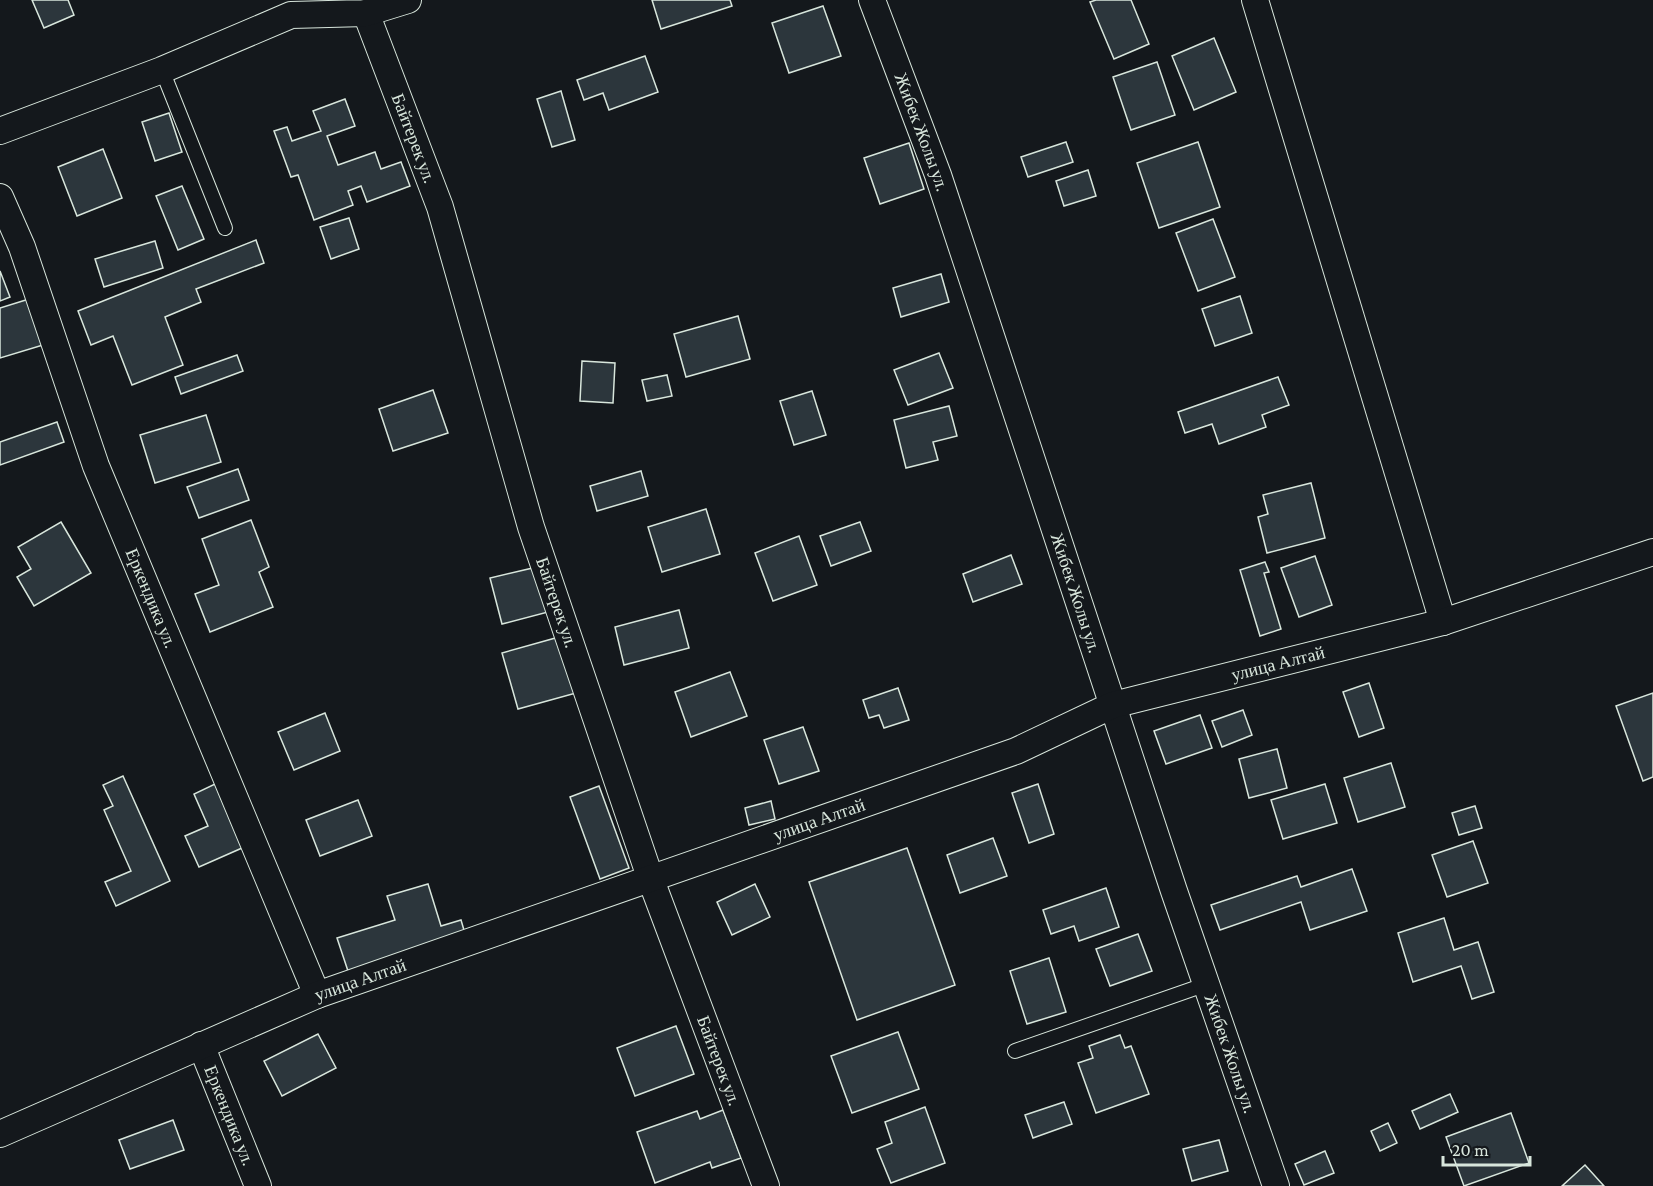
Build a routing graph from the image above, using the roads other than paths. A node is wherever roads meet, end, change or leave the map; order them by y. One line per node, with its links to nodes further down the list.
1 (408, 0): 5 (street)
2 (872, 0): 12 (street, Жибек Жолы ул.)
3 (1255, 0): 11 (street)
4 (287, 8): 5 (street); 6 (street)
5 (366, 14): 13 (street, Байтерек ул.)
6 (162, 70): 7 (street); 9 (lane)
7 (0, 131)
8 (0, 197): 15 (street, Еркендика ул.)
9 (225, 228)
10 (1653, 552): 11 (street, улица Алтай)
11 (1443, 622): 12 (street, улица Алтай)
12 (1113, 705): 13 (street, улица Алтай); 14 (street, Жибек Жолы ул.)
13 (651, 880): 15 (street, улица Алтай); 20 (street, Байтерек ул.)
14 (1207, 984): 17 (lane); 21 (street, Жибек Жолы ул.)
15 (317, 995): 16 (street, улица Алтай)
16 (201, 1045): 18 (street, улица Алтай); 19 (street, Еркендика ул.)
17 (1015, 1051)
18 (0, 1134)
19 (258, 1186)
20 (766, 1186)
21 (1276, 1186)

